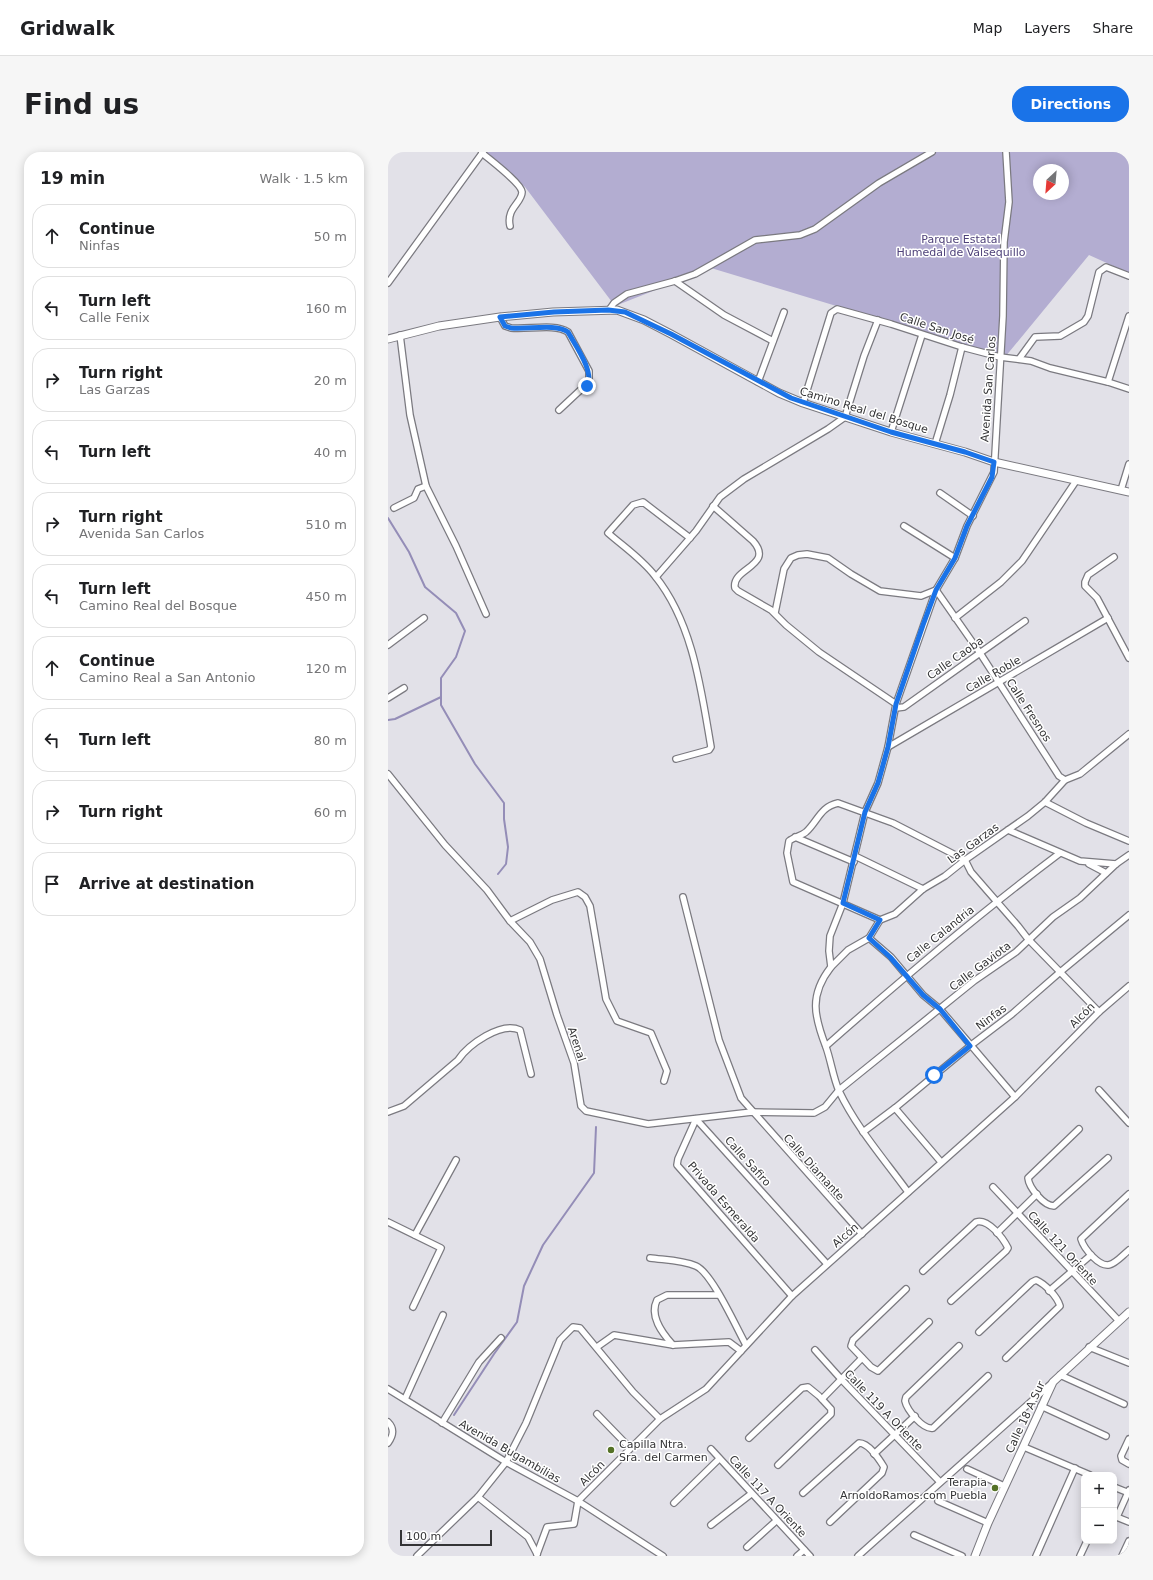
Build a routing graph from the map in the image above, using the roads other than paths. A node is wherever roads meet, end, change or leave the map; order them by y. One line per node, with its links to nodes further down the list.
1 (932, 152): 6 (street)
2 (1006, 152): 18 (street, Avenida San Carlos)
3 (483, 153): 4 (street); 7 (street)
4 (510, 226)
5 (1129, 276): 19 (street)
6 (675, 281): 8 (street); 16 (street)
7 (388, 283)
8 (608, 310): 11 (street, Camino Real del Bosque); 20 (street, Camino Real del Bosque)
9 (784, 312): 16 (street)
10 (1129, 316): 21 (street)
11 (500, 317): 13 (street, Camino Real del Bosque); 24 (street)
12 (878, 320): 14 (street, Calle San José); 23 (street, Calle San José); 25 (street)
13 (400, 335): 15 (street, Camino Real del Bosque); 31 (street)
14 (922, 335): 17 (street, Calle San José); 26 (street)
15 (388, 339)
16 (773, 340): 20 (street)
17 (962, 348): 18 (street, Calle San José); 27 (street)
18 (1000, 357): 19 (street, Calle San José); 28 (street, Avenida San Carlos)
19 (1019, 359): 21 (street, Calle San José)
20 (758, 382): 23 (street, Camino Real del Bosque)
21 (1108, 382): 22 (street, Calle San José)
22 (1129, 389)
23 (803, 403): 25 (street, Camino Real del Bosque)
24 (559, 410)
25 (845, 417): 26 (street, Camino Real del Bosque); 35 (street)
26 (891, 432): 27 (street, Camino Real del Bosque)
27 (935, 444): 28 (street, Camino Real del Bosque)
28 (994, 462): 30 (street, Camino Real del Bosque); 37 (street, Avenida San Carlos)
29 (1129, 464): 32 (street)
30 (1076, 480): 32 (street, Camino Real del Bosque); 47 (street)
31 (426, 486): 36 (street); 44 (street)
32 (1121, 490): 33 (street, Camino Real del Bosque)
33 (1129, 492)
34 (940, 493): 37 (street)
35 (713, 506): 39 (street); 45 (street)
36 (394, 508)
37 (972, 516): 41 (street, Avenida San Carlos)
38 (904, 526): 41 (street)
39 (690, 538): 42 (street); 42 (street)
40 (1114, 557): 48 (street)
41 (955, 558): 43 (street, Avenida San Carlos)
42 (656, 578): 59 (street)
43 (936, 590): 45 (street); 47 (street, Calle Fresnos); 56 (street, Avenida San Carlos)
44 (486, 614)
45 (775, 614): 56 (street)
46 (424, 618): 50 (street)
47 (955, 618): 51 (street, Calle Fresnos)
48 (1108, 618): 52 (street); 53 (street, Calle Roble)
49 (1025, 621): 51 (street, Calle Caoba)
50 (388, 645)
51 (980, 653): 53 (street, Calle Fresnos); 56 (street, Calle Caoba)
52 (1129, 658)
53 (999, 682): 58 (street, Calle Roble); 61 (street, Calle Fresnos)
54 (404, 688): 55 (street)
55 (388, 698)
56 (896, 706): 58 (street, Avenida San Carlos)
57 (1129, 734): 61 (street, Las Garzas)
58 (888, 747): 63 (street, Avenida San Carlos)
59 (676, 759)
60 (388, 774): 79 (street, Arenal)
61 (1065, 780): 62 (street, Las Garzas)
62 (1045, 802): 64 (street, Las Garzas); 66 (street)
63 (865, 812): 65 (street); 69 (street, Avenida San Carlos); 70 (street)
64 (1008, 830): 67 (street); 70 (street, Las Garzas)
65 (795, 837): 69 (street); 77 (street)
66 (1129, 841)
67 (1060, 853): 71 (street); 76 (street, Calle Calandria)
68 (1129, 855): 72 (street, Calle Gaviota)
69 (854, 859): 74 (street); 77 (street, Avenida San Carlos)
70 (965, 860): 74 (street, Las Garzas); 76 (street)
71 (1087, 863): 72 (street); 73 (street)
72 (1116, 864): 73 (street, Calle Gaviota)
73 (1106, 873): 82 (street, Calle Gaviota)
74 (923, 889): 80 (street, Las Garzas)
75 (683, 897): 98 (street, Calle Diamante)
76 (996, 901): 82 (street); 85 (street, Calle Calandria)
77 (843, 903): 80 (street); 83 (street, Avenida San Carlos)
78 (1129, 915): 84 (street, Ninfas)
79 (510, 920): 92 (street); 99 (street, Arenal)
80 (880, 920): 81 (street)
81 (869, 938): 83 (street); 85 (street)
82 (1028, 940): 84 (street); 87 (street, Calle Gaviota)
83 (831, 967): 89 (street)
84 (1059, 972): 88 (street); 90 (street, Ninfas)
85 (906, 975): 87 (street); 89 (street, Calle Calandria)
86 (1129, 986): 88 (street, Alcón)
87 (940, 1009): 90 (street); 93 (street, Calle Gaviota)
88 (1099, 1012): 95 (street, Alcón)
89 (826, 1046): 93 (street)
90 (970, 1046): 95 (street); 96 (street, Ninfas)
91 (531, 1074): 97 (street)
92 (664, 1081)
93 (839, 1090): 98 (street, Arenal); 102 (street)
94 (1099, 1090): 100 (street)
95 (1014, 1097): 105 (street, Alcón)
96 (896, 1108): 102 (street, Ninfas); 105 (street)
97 (388, 1112)
98 (752, 1112): 99 (street, Arenal); 113 (street, Calle Diamante)
99 (696, 1119): 118 (street, Calle Safiro); 124 (street, Privada Esmeralda)
100 (1129, 1123)
101 (1079, 1129): 108 (street)
102 (863, 1132): 107 (street)
103 (1108, 1158): 108 (street)
104 (456, 1160): 114 (street)
105 (941, 1162): 107 (street, Alcón)
106 (993, 1188): 110 (street, Calle 121 Oriente)
107 (908, 1192): 113 (street, Alcón)
108 (1037, 1194): 110 (street)
109 (1129, 1194): 116 (street)
110 (1016, 1213): 112 (street); 120 (street, Calle 121 Oriente)
111 (388, 1222): 114 (street)
112 (997, 1233): 119 (street); 125 (street)
113 (862, 1234): 118 (street, Alcón)
114 (415, 1235): 126 (street)
115 (1129, 1250): 116 (street)
116 (1091, 1255): 120 (street)
117 (650, 1258): 123 (street)
118 (827, 1264): 124 (street, Alcón)
119 (923, 1271)
120 (1071, 1272): 122 (street); 129 (street, Calle 121 Oriente)
121 (906, 1289): 140 (street)
122 (1049, 1291): 131 (street); 141 (street)
123 (718, 1295): 133 (street); 134 (street)
124 (792, 1296): 134 (street, Alcón)
125 (951, 1301)
126 (412, 1307)
127 (1129, 1312): 129 (street, Calle 18 A Sur)
128 (443, 1315): 148 (street)
129 (1119, 1321): 137 (street, Calle 18 A Sur)
130 (929, 1322): 140 (street)
131 (979, 1332)
132 (501, 1338): 156 (street)
133 (673, 1345): 136 (street); 139 (street)
134 (746, 1345): 139 (street, Alcón)
135 (959, 1346): 153 (street)
136 (597, 1347): 154 (street); 167 (street)
137 (1089, 1347): 142 (street); 143 (street, Calle 18 A Sur)
138 (815, 1350): 145 (street, Calle 119 A Oriente)
139 (741, 1351): 154 (street, Alcón)
140 (862, 1358): 145 (street)
141 (1006, 1358)
142 (1129, 1364)
143 (1060, 1375): 146 (street, Calle 18 A Sur); 150 (street)
144 (988, 1376): 153 (street)
145 (841, 1379): 149 (street); 157 (street, Calle 119 A Oriente)
146 (1053, 1382): 151 (street, Calle 18 A Sur); 173 (street)
147 (388, 1389): 148 (street, Avenida Bugambilias)
148 (405, 1399): 156 (street, Avenida Bugambilias)
149 (822, 1399): 159 (street); 169 (street)
150 (1124, 1404)
151 (1041, 1406): 158 (street); 162 (street, Calle 18 A Sur)
152 (597, 1414): 163 (street)
153 (915, 1416): 157 (street)
154 (660, 1419): 163 (street, Alcón)
155 (388, 1422): 161 (street)
156 (442, 1423): 167 (street, Avenida Bugambilias)
157 (895, 1436): 165 (street); 173 (street, Calle 119 A Oriente)
158 (1106, 1436)
159 (749, 1438)
160 (1129, 1440): 168 (street)
161 (388, 1443)
162 (1024, 1447): 171 (street); 174 (street, Calle 18 A Sur)
163 (630, 1448): 180 (street, Alcón)
164 (711, 1449): 166 (street, Calle 117 A Oriente)
165 (874, 1454): 177 (street); 186 (street)
166 (719, 1459): 178 (street, Calle 117 A Oriente); 182 (street)
167 (506, 1462): 179 (street); 180 (street, Avenida Bugambilias)
168 (1129, 1464)
169 (778, 1465)
170 (967, 1468): 174 (street)
171 (1075, 1468): 172 (street); 202 (street)
172 (1084, 1472)
173 (940, 1482): 195 (street)
174 (1004, 1486): 188 (street, Calle 18 A Sur)
175 (1117, 1487): 176 (street)
176 (1129, 1492): 183 (street)
177 (803, 1493)
178 (750, 1494): 185 (street, Calle 117 A Oriente); 189 (street)
179 (478, 1497): 180 (street); 196 (street)
180 (578, 1501): 197 (street, Avenida Bugambilias)
181 (938, 1501): 188 (street)
182 (674, 1503)
183 (1117, 1514)
184 (1117, 1516): 187 (street)
185 (776, 1521): 193 (street); 194 (street, Calle 117 A Oriente)
186 (830, 1522)
187 (1129, 1522)
188 (988, 1523): 201 (street, Calle 18 A Sur)
189 (711, 1525)
190 (914, 1535): 200 (street)
191 (1129, 1541): 204 (street)
192 (1086, 1544): 203 (street)
193 (747, 1547)
194 (804, 1550): 198 (street); 199 (street, Calle 117 A Oriente)
195 (860, 1555)
196 (417, 1556)
197 (663, 1556)
198 (797, 1556)
199 (810, 1556)
200 (962, 1556)
201 (975, 1556)
202 (1036, 1556)
203 (1080, 1556)
204 (1122, 1556)

